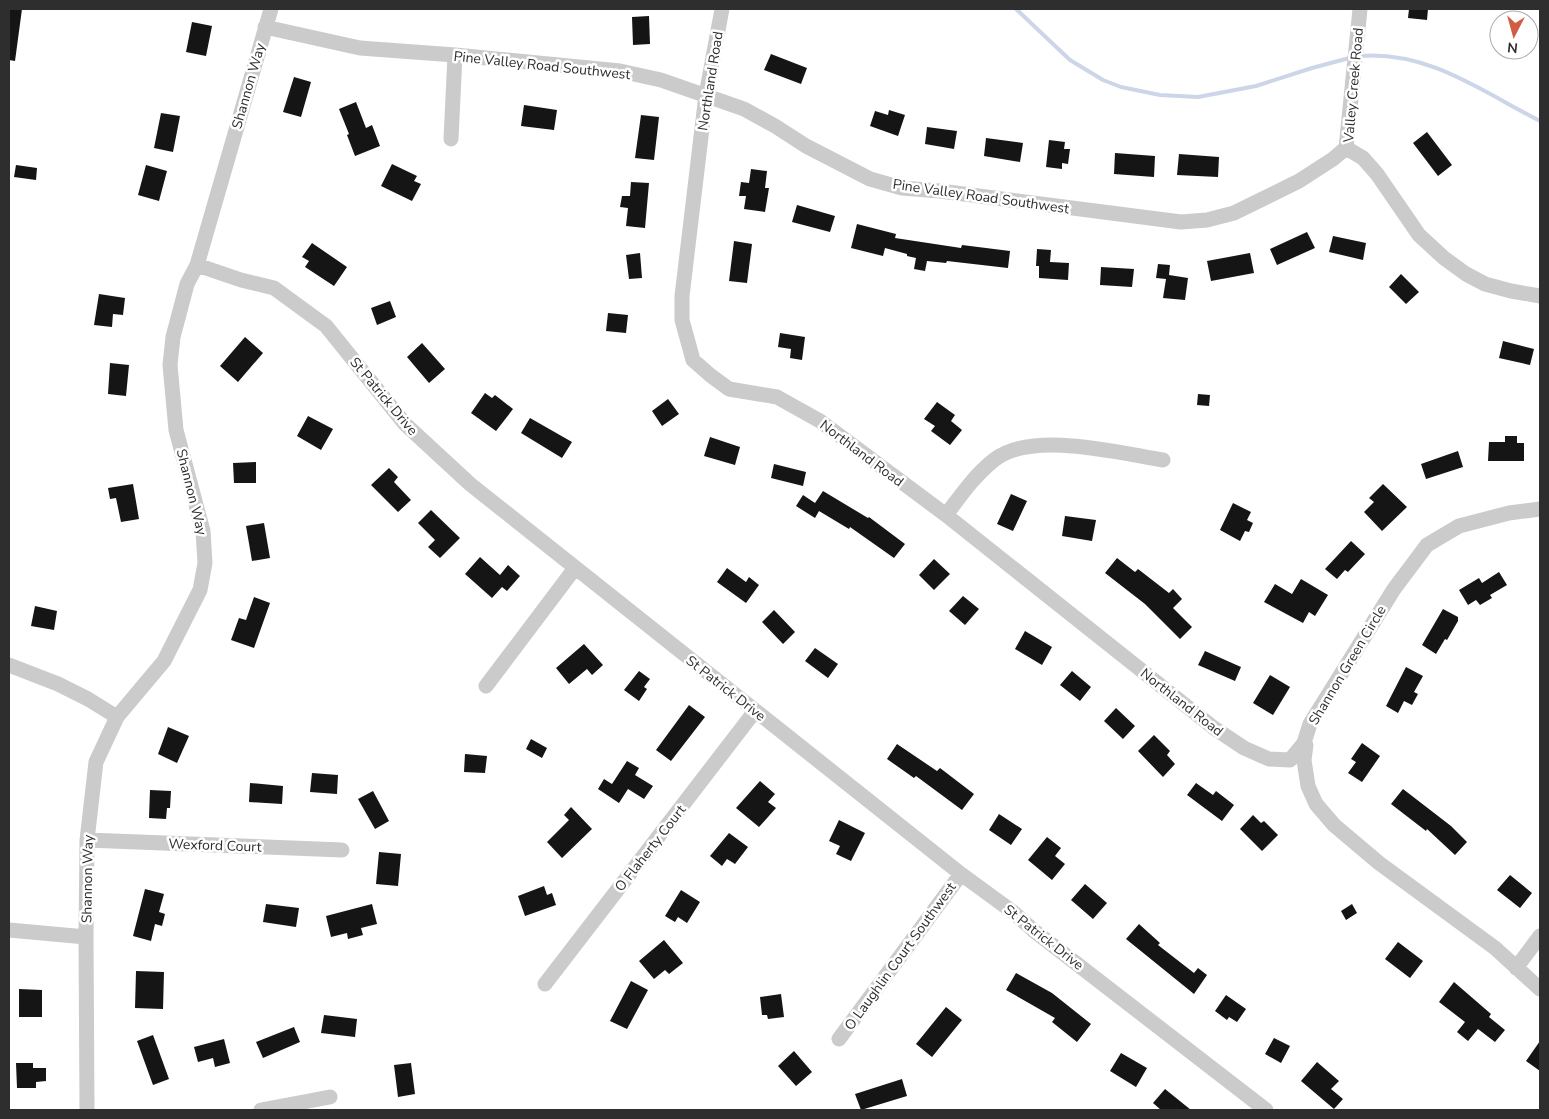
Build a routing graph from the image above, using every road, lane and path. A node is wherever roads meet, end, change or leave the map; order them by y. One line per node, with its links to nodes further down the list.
1 (271, 9): 4 (street, Shannon Way)
2 (722, 9): 6 (street, Northland Road)
3 (1360, 9): 8 (street, Valley Creek Road)
4 (265, 27): 5 (street, Pine Valley Road Southwest); 9 (street, Shannon Way)
5 (455, 55): 6 (street, Pine Valley Road Southwest); 7 (street)
6 (706, 95): 8 (street, Pine Valley Road Southwest); 13 (street, Northland Road)
7 (451, 139)
8 (1346, 148): 10 (street, Valley Creek Road)
9 (197, 265): 14 (street, St Patrick Drive); 18 (street, Shannon Way)
10 (1540, 296)
11 (1163, 460): 13 (street)
12 (1540, 509): 19 (street, Shannon Green Circle)
13 (946, 515): 19 (street, Northland Road)
14 (575, 568): 16 (street); 17 (street, St Patrick Drive)
15 (9, 664): 18 (street)
16 (486, 686)
17 (755, 711): 22 (street, St Patrick Drive); 27 (street, O Flaherty Court)
18 (117, 717): 20 (street, Shannon Way)
19 (1304, 743): 26 (street, Shannon Green Circle)
20 (87, 840): 21 (street, Wexford Court); 25 (street, Shannon Way)
21 (342, 850)
22 (961, 874): 29 (street, O Laughlin Court Southwest); 33 (street, St Patrick Drive)
23 (9, 930): 25 (street)
24 (1540, 936): 26 (street)
25 (86, 937): 31 (street, Shannon Way)
26 (1516, 968): 28 (street, Shannon Green Circle)
27 (545, 984)
28 (1540, 989)
29 (839, 1038)
30 (330, 1098): 32 (street)
31 (87, 1110)
32 (261, 1110)
33 (1266, 1110)

